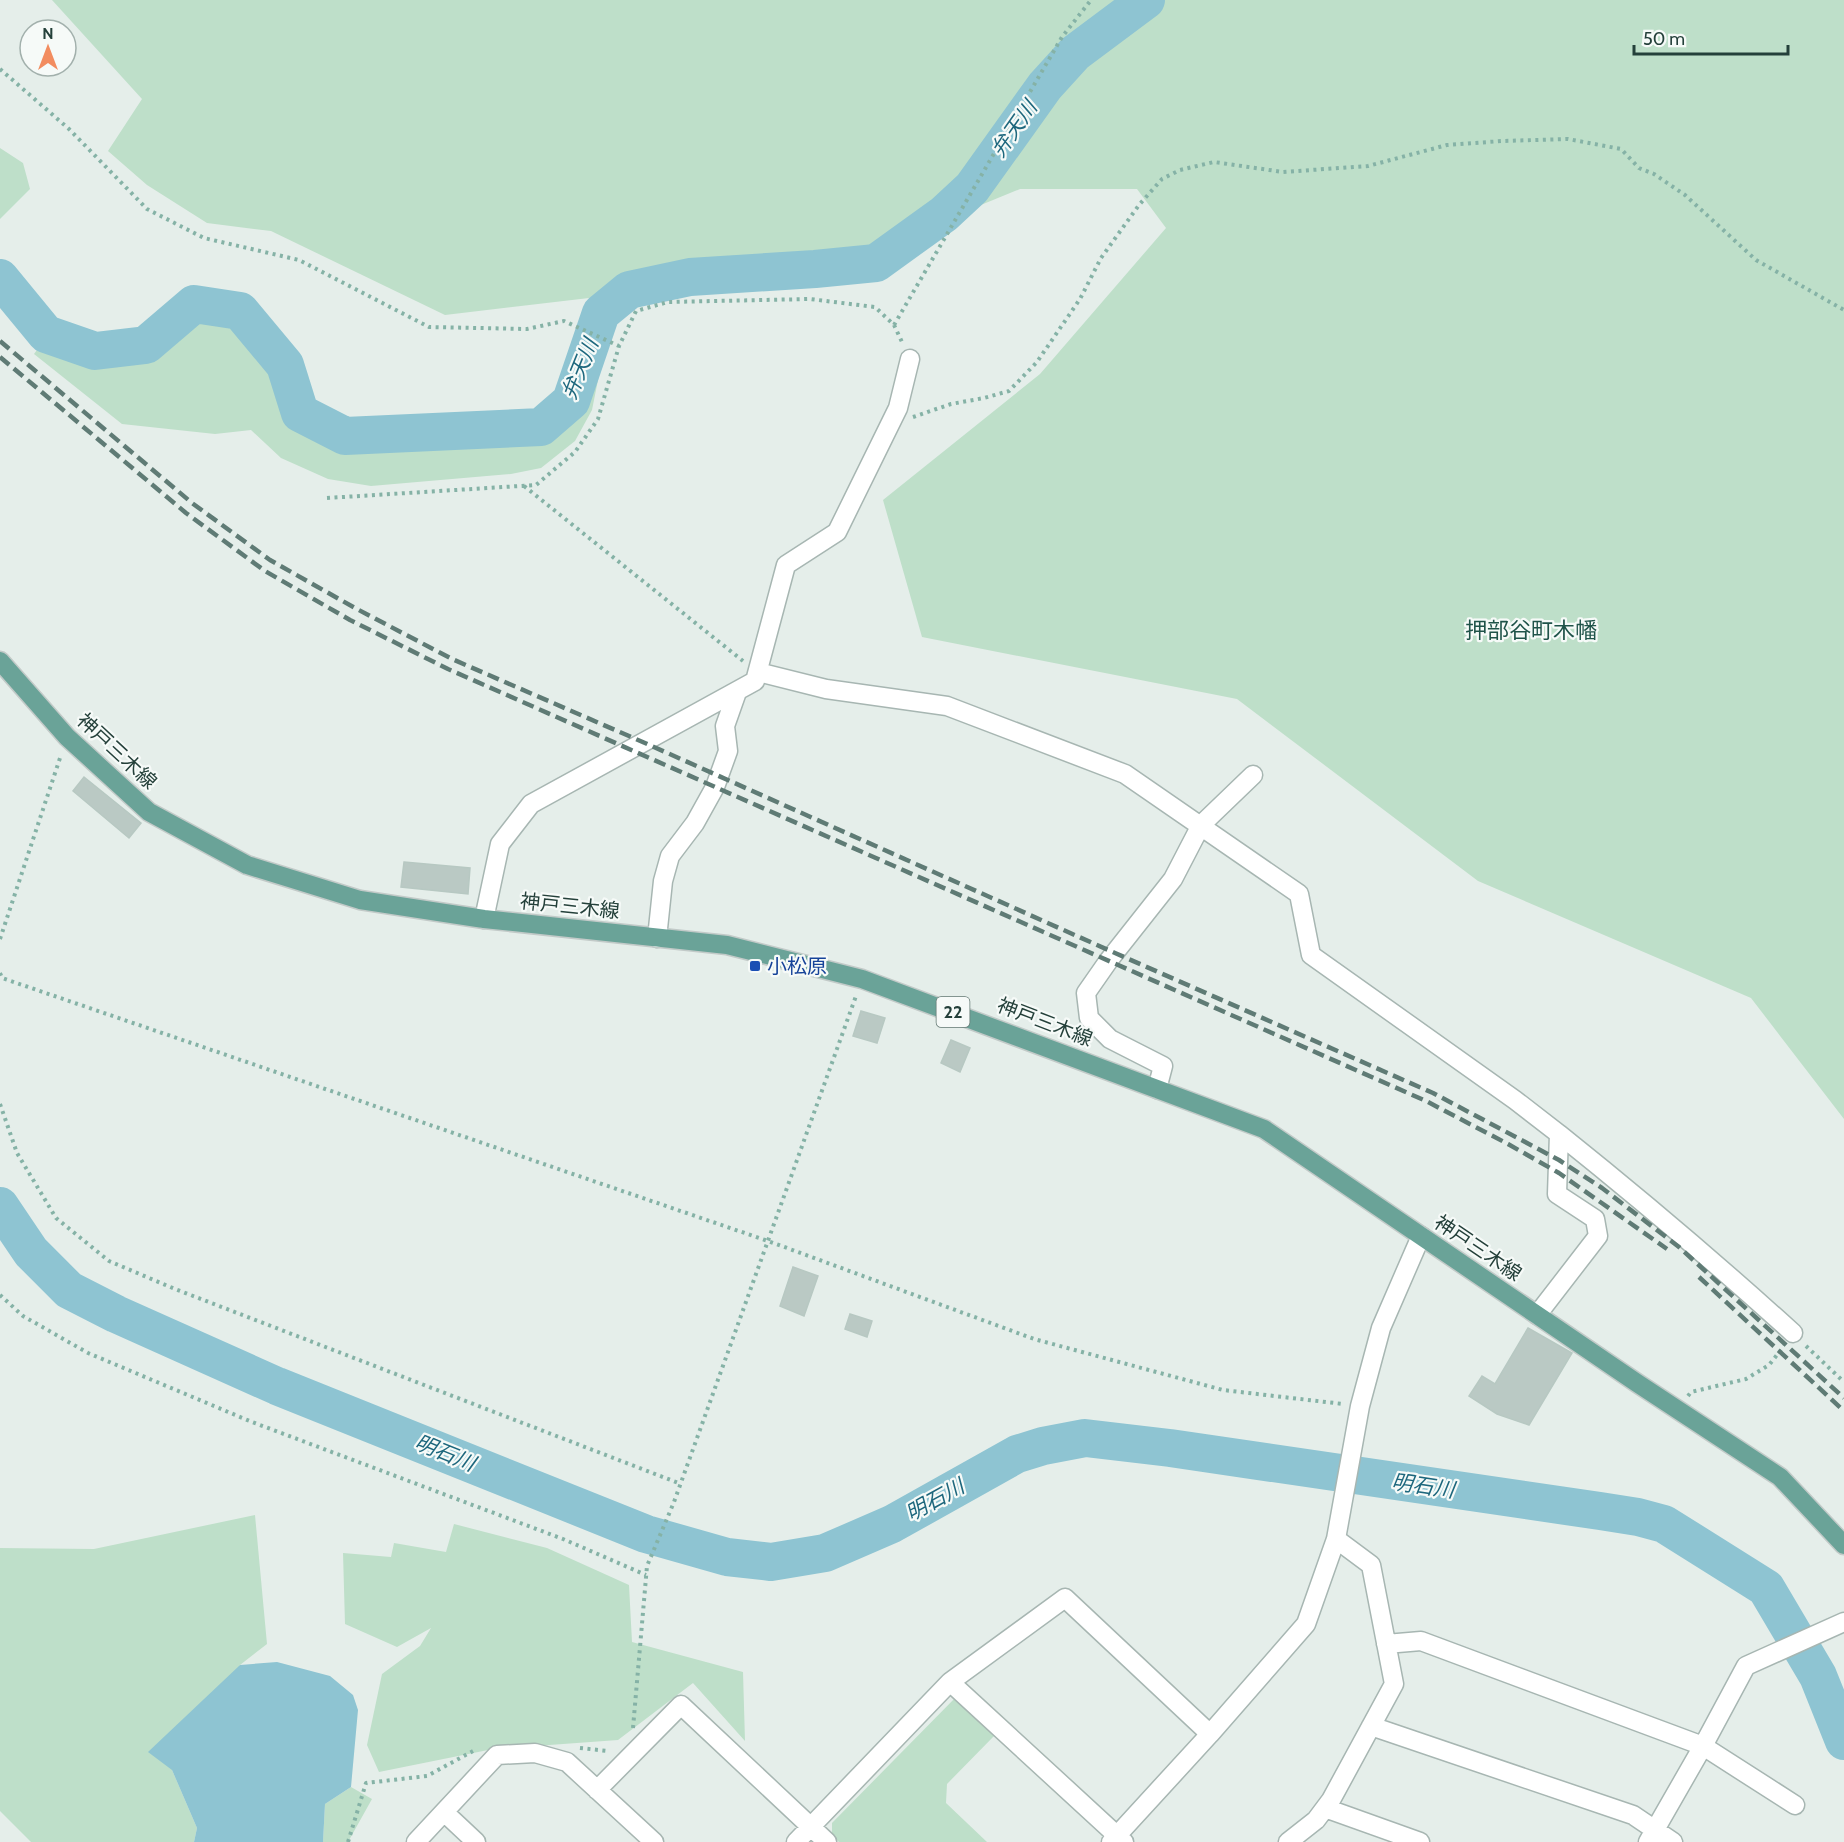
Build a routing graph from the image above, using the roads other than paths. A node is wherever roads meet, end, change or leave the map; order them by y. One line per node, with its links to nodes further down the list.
1 (910, 359): 3 (street)
2 (0, 661): 7 (main road, 神戸三木線 / 22)
3 (758, 672): 4 (street); 6 (street)
4 (737, 692): 7 (street); 8 (street)
5 (1253, 775): 6 (street)
6 (1201, 825): 9 (street); 10 (street)
7 (484, 919): 8 (main road, 神戸三木線 / 22)
8 (657, 938): 9 (main road, 神戸三木線 / 22)
9 (1157, 1089): 11 (main road, 神戸三木線 / 22)
10 (1559, 1134): 12 (street); 13 (street)
11 (1421, 1236): 12 (main road, 神戸三木線 / 22); 14 (street)
12 (1537, 1315): 15 (main road, 神戸三木線 / 22)
13 (1793, 1333)
14 (1336, 1539): 17 (street); 20 (street)
15 (1844, 1545)
16 (1844, 1622): 21 (street)
17 (1386, 1644): 19 (street); 21 (street)
18 (950, 1682): 20 (street); 26 (street); 28 (street)
19 (1371, 1726): 24 (street); 27 (street)
20 (1210, 1734): 28 (street)
21 (1704, 1746): 23 (street); 27 (street)
22 (597, 1790): 25 (street); 26 (street); 31 (street)
23 (1795, 1805)
24 (1325, 1808): 34 (street); 35 (street)
25 (444, 1812): 29 (street); 30 (street)
26 (810, 1827): 32 (street); 33 (street)
27 (1651, 1836): 36 (street)
28 (1117, 1840)
29 (416, 1842)
30 (476, 1842)
31 (654, 1842)
32 (796, 1842)
33 (827, 1842)
34 (1288, 1842)
35 (1420, 1842)
36 (1674, 1842)

